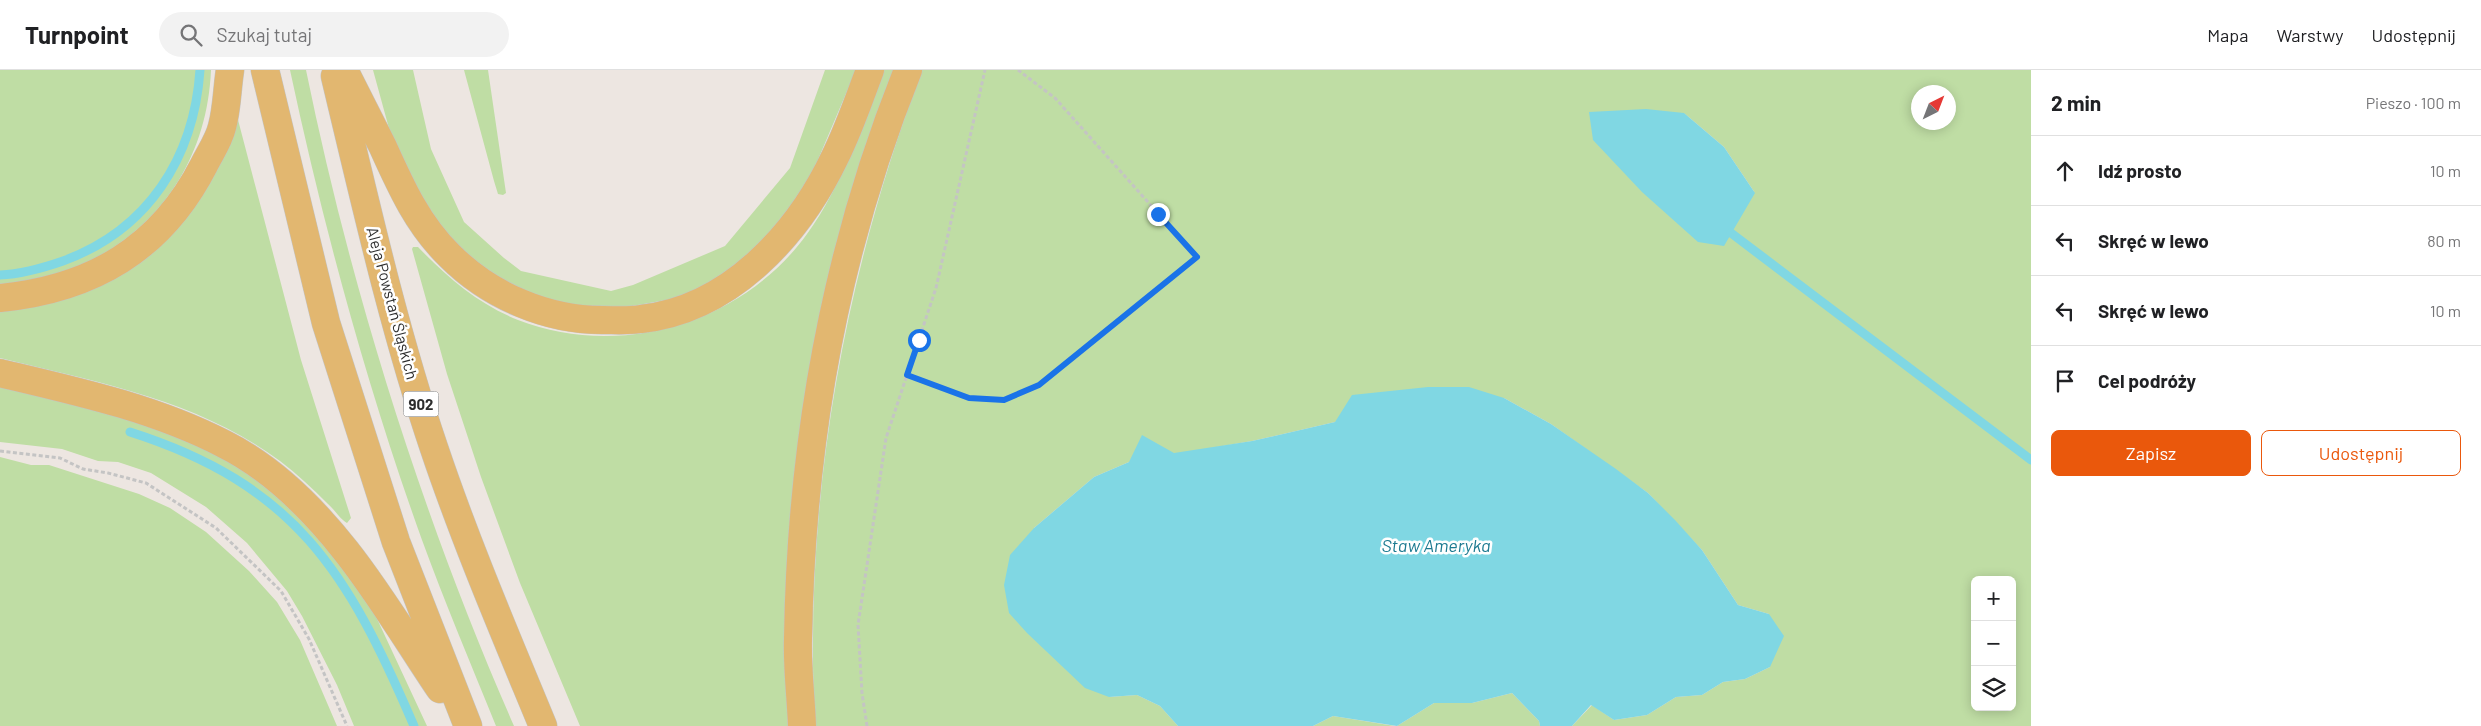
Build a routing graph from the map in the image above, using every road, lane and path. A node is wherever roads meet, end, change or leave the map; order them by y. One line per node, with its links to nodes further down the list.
1 (230, 70): 9 (main road)
2 (265, 70): 14 (main road)
3 (334, 70): 15 (main road, Aleja Powstań Śląskich / 902)
4 (344, 70): 5 (main road)
5 (870, 70)
6 (908, 70): 16 (main road)
7 (985, 70): 11 (path)
8 (1018, 70): 11 (path)
9 (0, 298)
10 (0, 373): 14 (main road)
11 (907, 375): 17 (path)
12 (0, 451): 13 (path)
13 (347, 726)
14 (467, 726)
15 (543, 726)
16 (802, 726)
17 (867, 726)

